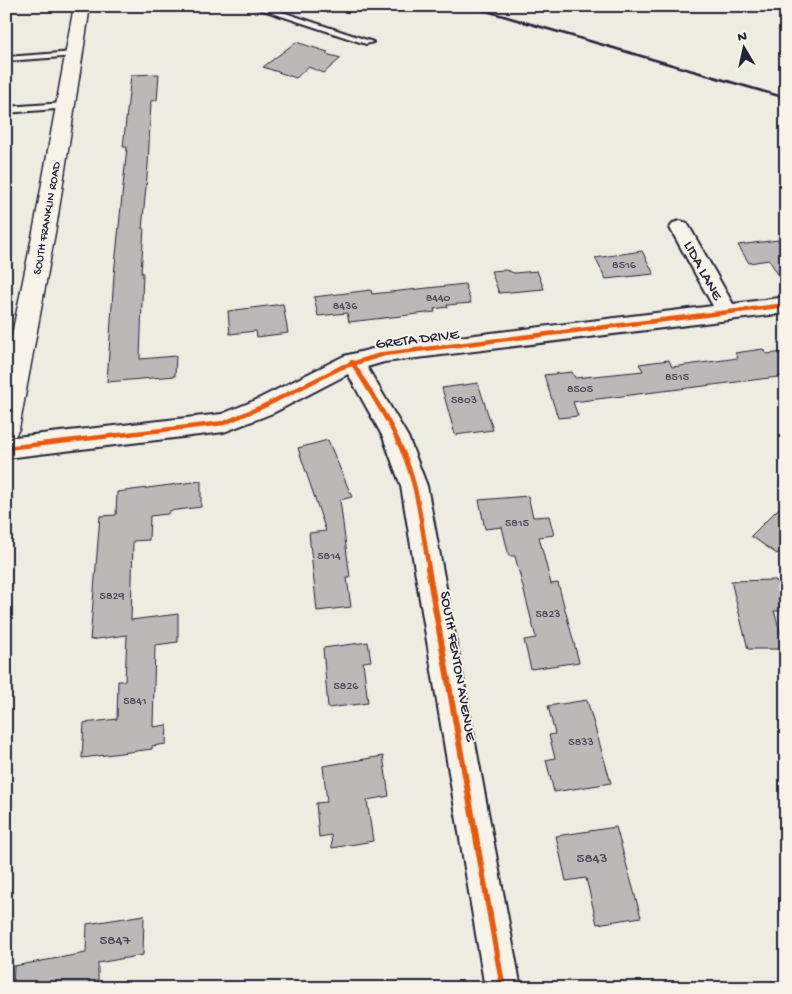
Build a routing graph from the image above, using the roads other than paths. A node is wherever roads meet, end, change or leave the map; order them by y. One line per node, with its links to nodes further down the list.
1 (82, 6): 4 (main road, SOUTH FRANKLIN ROAD)
2 (255, 6): 3 (lane)
3 (369, 42)
4 (74, 54): 5 (lane); 6 (main road, SOUTH FRANKLIN ROAD)
5 (6, 59)
6 (65, 106): 7 (lane); 12 (main road, SOUTH FRANKLIN ROAD)
7 (6, 110)
8 (680, 228): 10 (street, LIDA LANE)
9 (786, 305): 10 (street, GRETA DRIVE)
10 (727, 312): 11 (street, GRETA DRIVE)
11 (352, 362): 13 (street, GRETA DRIVE); 14 (street, SOUTH FENTON AVENUE)
12 (6, 430)
13 (6, 448)
14 (503, 988)

